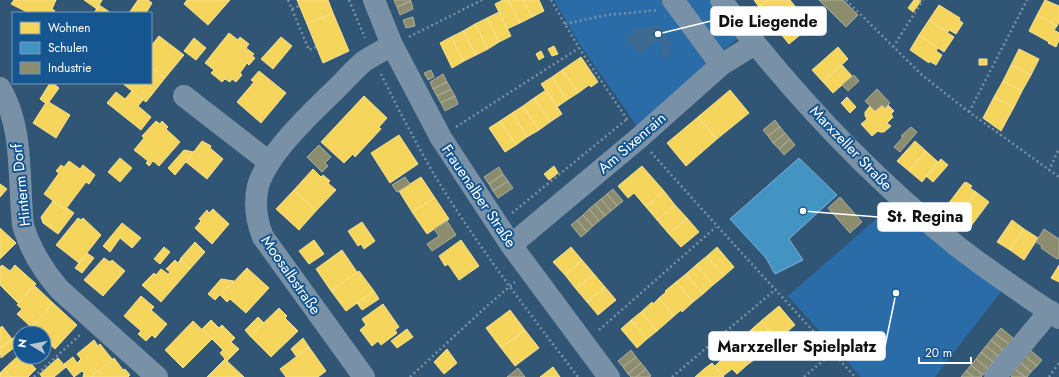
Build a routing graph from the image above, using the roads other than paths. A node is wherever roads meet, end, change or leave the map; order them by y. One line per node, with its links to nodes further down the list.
1 (374, 0): 5 (street, Frauenalber Straße)
2 (721, 0): 4 (street, Marxzeller Straße)
3 (674, 1): 6 (street)
4 (754, 44): 6 (street, Am Sixenrain); 11 (street, Marxzeller Straße)
5 (392, 45): 9 (street, Moosalbstraße); 10 (street, Frauenalber Straße)
6 (721, 65): 10 (street, Am Sixenrain)
7 (0, 88): 12 (street, Hinterm Dorf)
8 (184, 96): 9 (street)
9 (269, 162): 13 (street, Moosalbstraße)
10 (511, 245): 14 (street, Frauenalber Straße)
11 (1054, 314): 15 (street)
12 (157, 377)
13 (364, 377)
14 (609, 377)
15 (996, 377)

